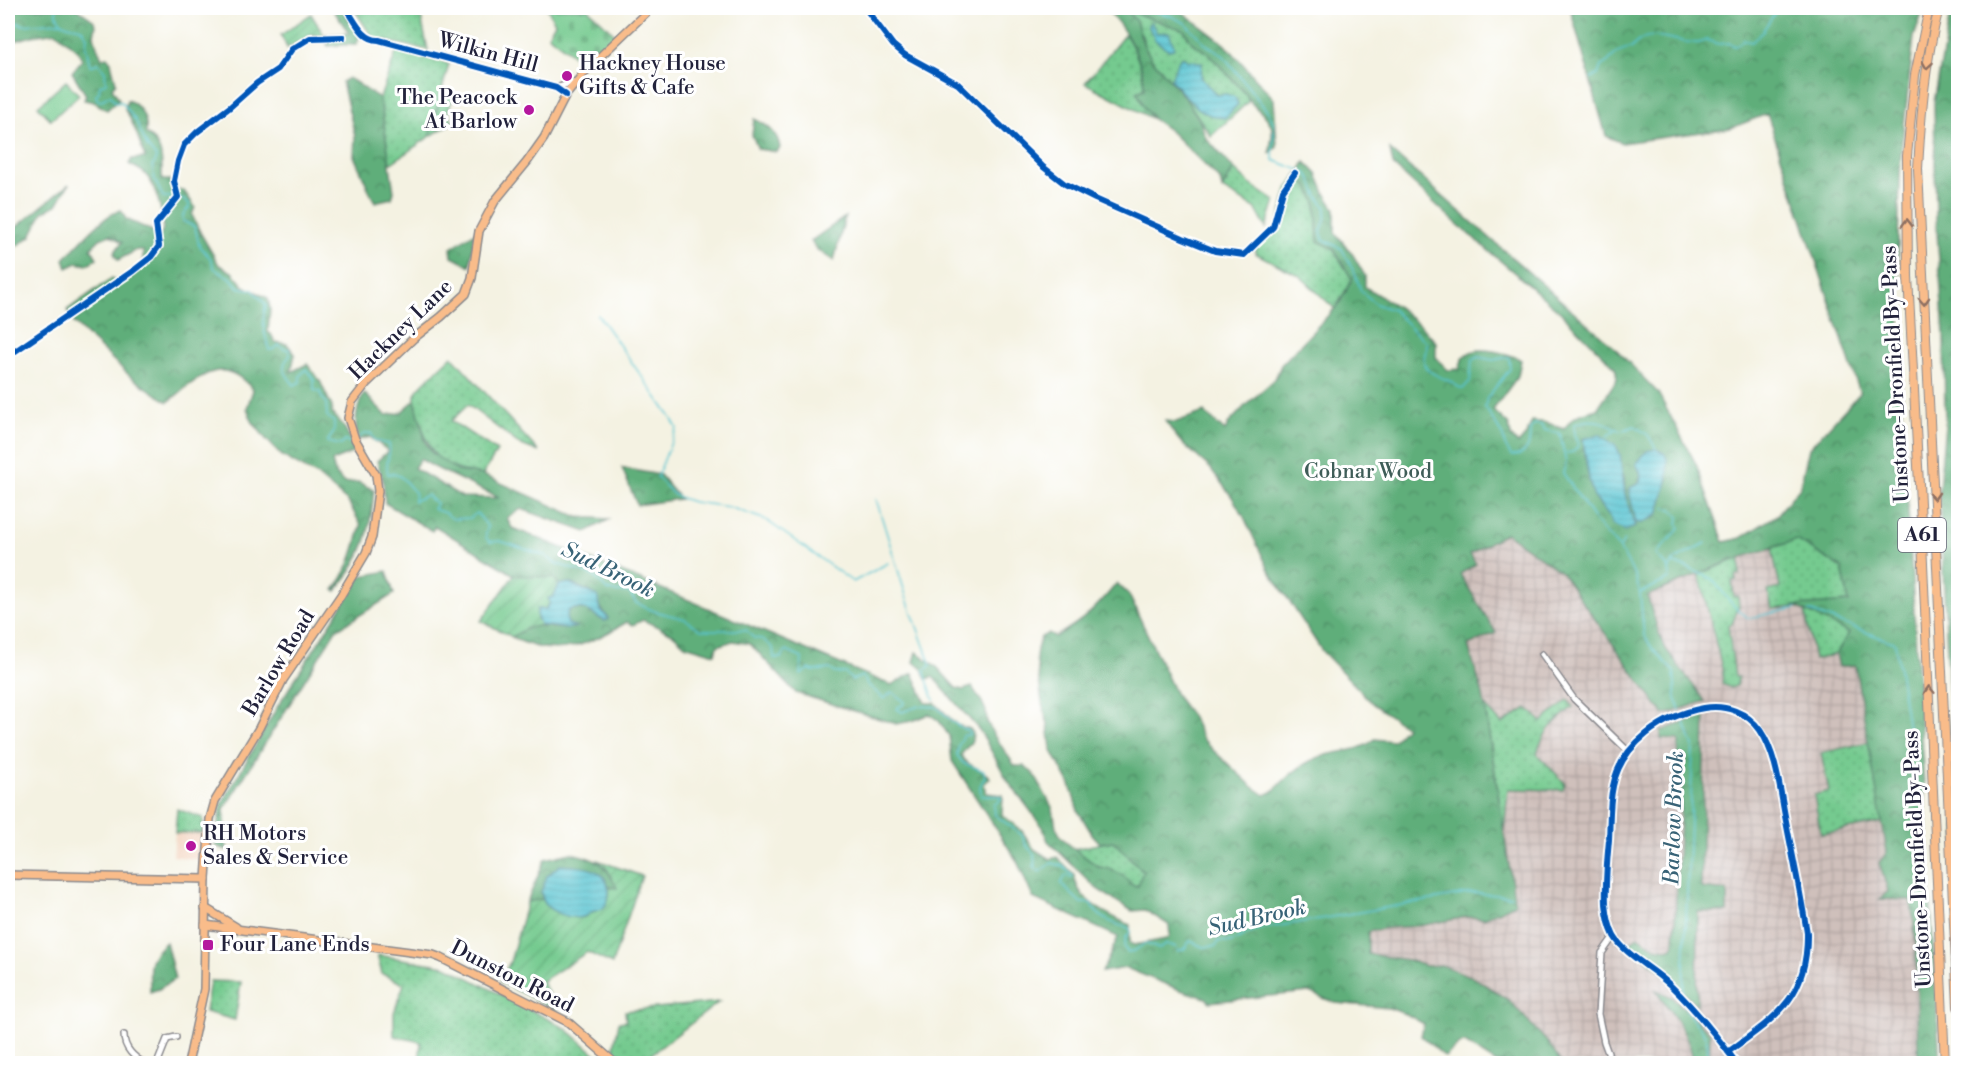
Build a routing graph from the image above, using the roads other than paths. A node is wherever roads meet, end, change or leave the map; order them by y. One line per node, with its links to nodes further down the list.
1 (346, 8): 6 (street, Wilkin Hill)
2 (651, 8): 5 (main road, Hackney Lane)
3 (1929, 8): 31 (highway, Unstone-Dronfield By-Pass / A61, one-way to 3)
4 (1939, 8): 19 (highway, Unstone-Dronfield By-Pass / A61, one-way to 19)
5 (579, 80): 6 (street); 7 (main road, Hackney Lane)
6 (556, 88): 7 (street, Wilkin Hill)
7 (566, 95): 10 (main road, Hackney Lane)
8 (156, 224): 9 (street)
9 (8, 356)
10 (371, 464): 14 (main road, Barlow Road)
11 (1542, 654): 12 (street)
12 (1628, 752): 18 (street); 24 (street)
13 (8, 875): 14 (main road)
14 (206, 879): 15 (main road, Barlow Road)
15 (205, 909): 16 (main road, Barlow Road); 17 (main road, Dunston Road)
16 (205, 925): 17 (main road, Dunston Road); 27 (main road, Barlow Road)
17 (238, 929): 28 (main road, Dunston Road)
18 (1614, 936): 24 (street); 29 (street)
19 (1959, 1007)
20 (124, 1035): 22 (street)
21 (176, 1037): 26 (street)
22 (126, 1047): 23 (street); 25 (street)
23 (120, 1052)
24 (1728, 1052): 30 (street)
25 (143, 1063)
26 (157, 1064)
27 (188, 1064)
28 (616, 1064)
29 (1612, 1064)
30 (1737, 1064)
31 (1945, 1064)

